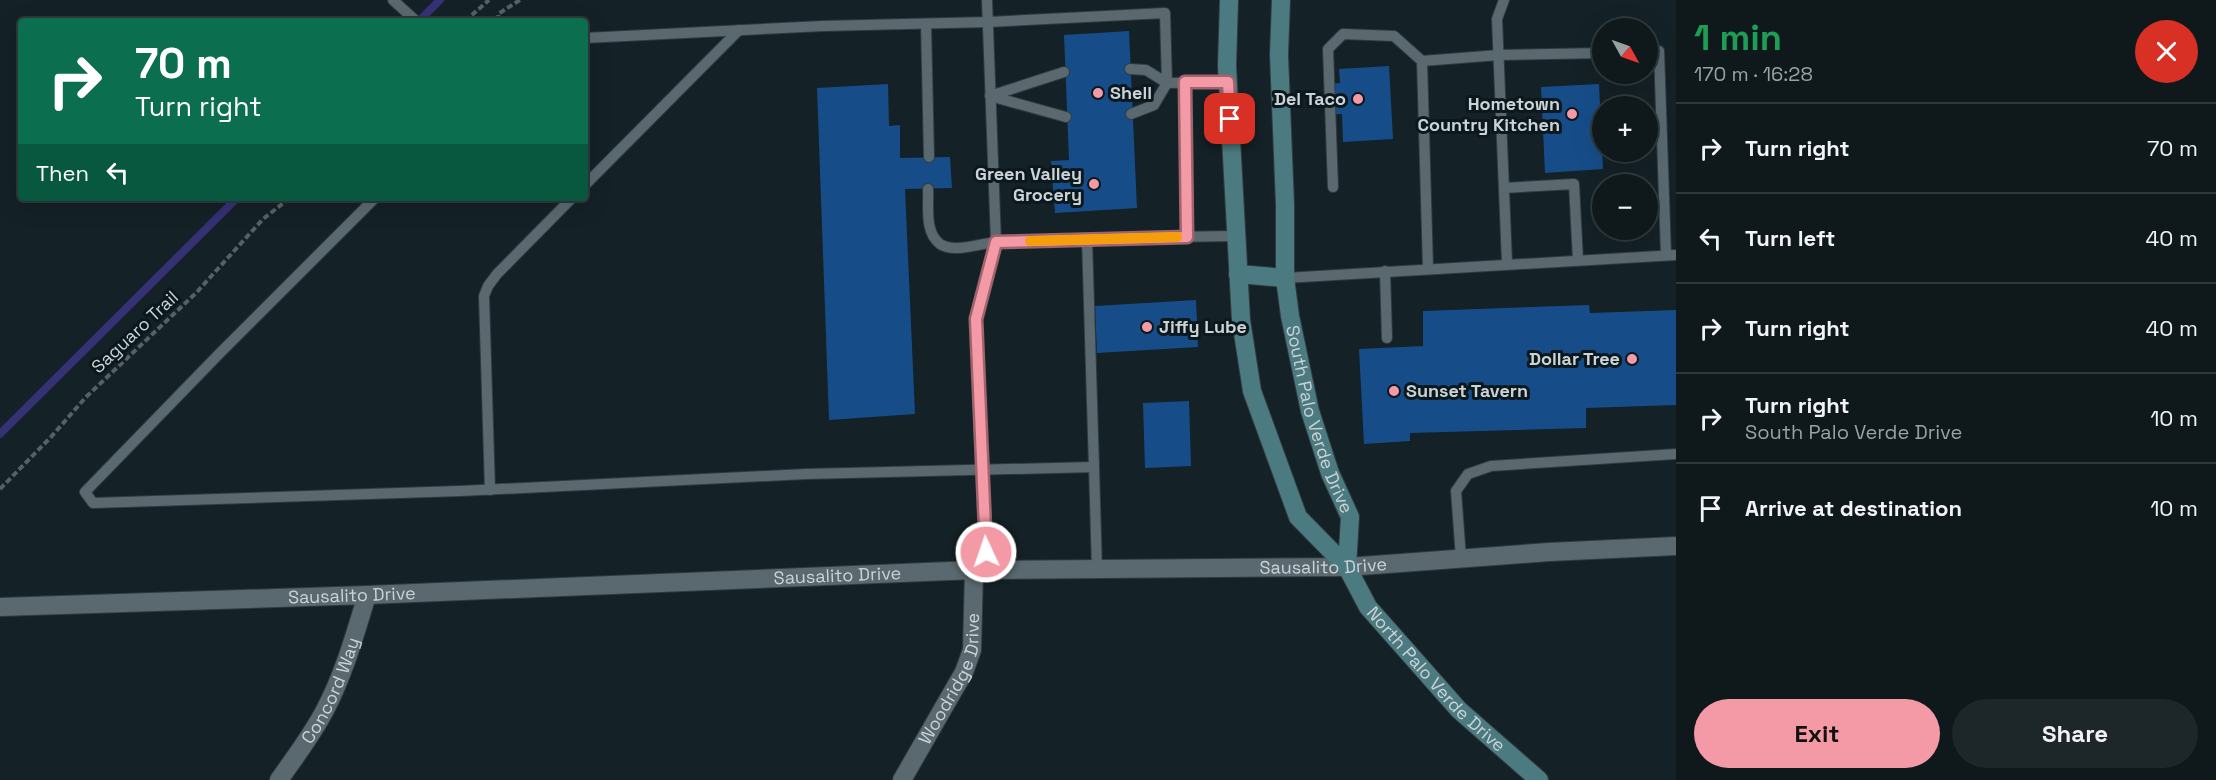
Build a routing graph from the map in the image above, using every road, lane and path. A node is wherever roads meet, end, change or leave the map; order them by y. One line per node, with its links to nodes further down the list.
1 (489, 0): 9 (path)
2 (520, 0): 10 (path)
3 (987, 0): 11 (lane)
4 (1229, 0): 22 (street)
5 (1281, 0): 45 (street, South Palo Verde Drive)
6 (1504, 0): 17 (lane)
7 (394, 1): 8 (lane)
8 (413, 18)
9 (468, 18)
10 (499, 18)
11 (988, 22): 12 (lane); 23 (lane); 24 (lane)
12 (926, 24): 13 (lane); 27 (lane)
13 (739, 30): 14 (lane); 28 (lane)
14 (588, 38)
15 (1658, 51): 39 (lane)
16 (1592, 53): 17 (lane)
17 (1499, 56): 18 (lane); 30 (lane)
18 (1422, 61): 29 (lane); 42 (lane)
19 (1130, 69): 23 (lane)
20 (1064, 72): 24 (lane)
21 (1185, 82): 22 (lane); 23 (lane); 36 (lane)
22 (1228, 82): 35 (street)
23 (1167, 83): 25 (lane)
24 (990, 96): 26 (lane); 38 (lane)
25 (1131, 114)
26 (1066, 117)
27 (929, 157)
28 (588, 182)
29 (1333, 187)
30 (1504, 188): 40 (lane); 41 (lane)
31 (928, 189): 38 (lane)
32 (286, 201): 50 (path, Saguaro Trail)
33 (372, 201): 51 (lane)
34 (569, 201): 51 (lane)
35 (1236, 236): 36 (lane); 44 (street)
36 (1187, 237): 37 (lane)
37 (1087, 239): 38 (lane); 48 (lane)
38 (996, 242): 49 (lane)
39 (1671, 255): 40 (lane)
40 (1578, 260): 41 (lane)
41 (1507, 264): 42 (lane)
42 (1428, 268): 43 (lane)
43 (1385, 271): 45 (lane); 46 (lane)
44 (1238, 274): 45 (street); 54 (street)
45 (1286, 278): 54 (street, South Palo Verde Drive)
46 (1387, 338)
47 (1676, 454): 53 (lane)
48 (1094, 467): 49 (lane); 56 (lane)
49 (981, 469): 51 (lane); 55 (lane)
50 (0, 489)
51 (490, 490)
52 (1676, 546): 53 (street, Sausalito Drive)
53 (1461, 558): 54 (street, Sausalito Drive)
54 (1347, 567): 56 (street, Sausalito Drive); 61 (street, North Palo Verde Drive)
55 (981, 570): 56 (street, Sausalito Drive); 57 (street, Sausalito Drive); 60 (street, Woodridge Drive)
56 (1097, 570)
57 (367, 595): 58 (street, Sausalito Drive); 59 (street, Concord Way)
58 (0, 607)
59 (279, 780)
60 (902, 780)
61 (1539, 780)

